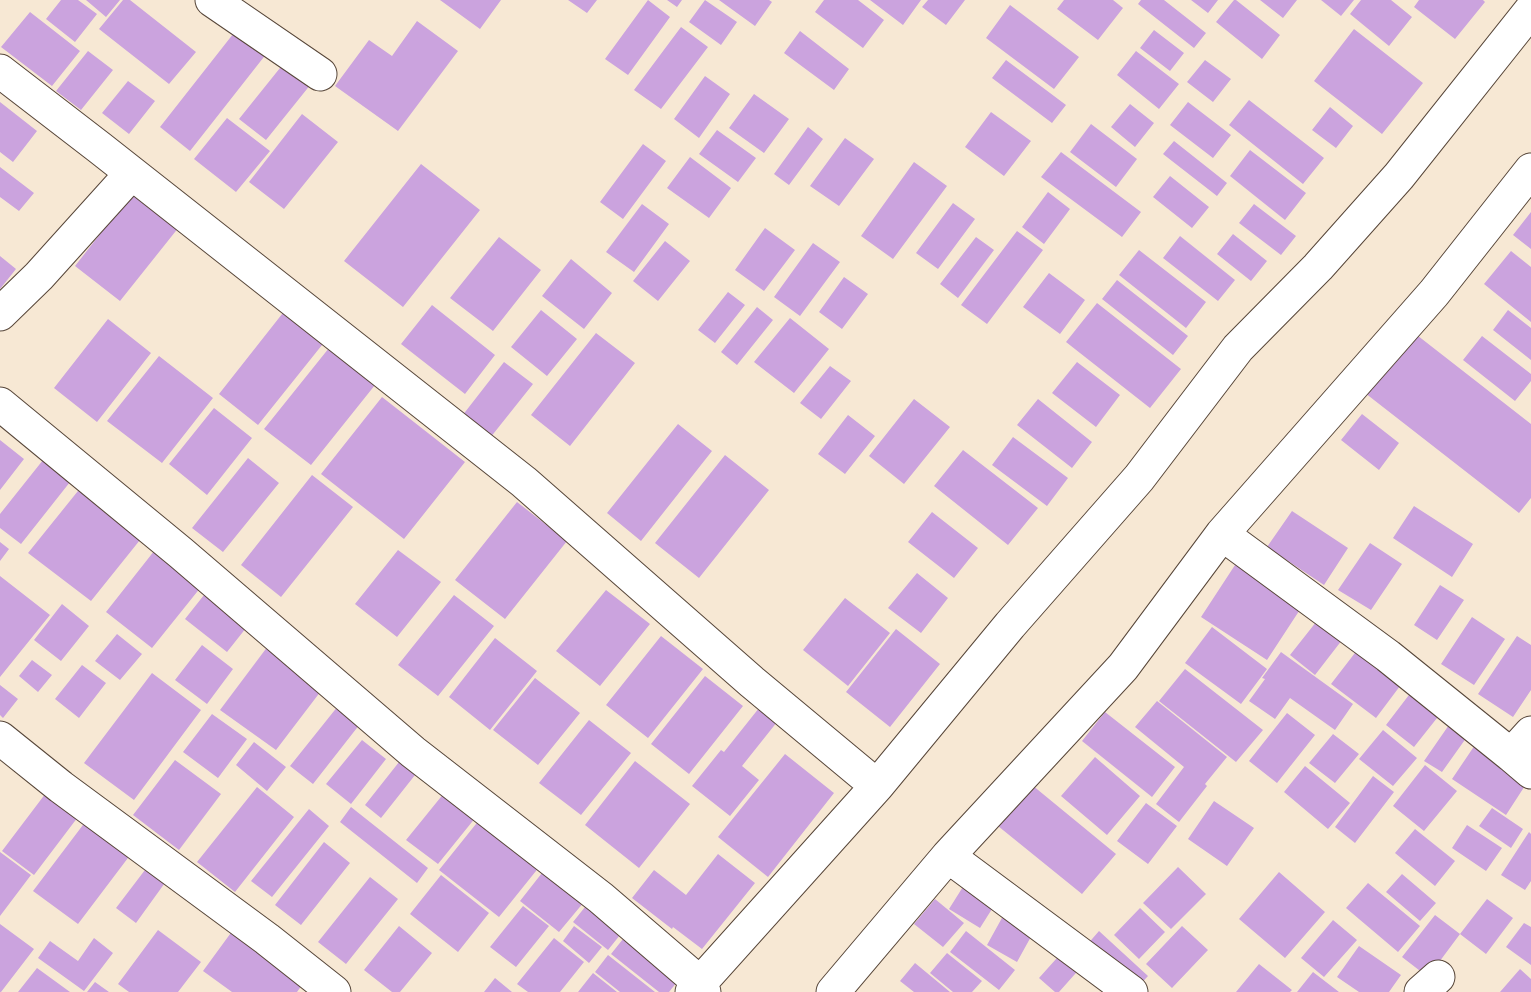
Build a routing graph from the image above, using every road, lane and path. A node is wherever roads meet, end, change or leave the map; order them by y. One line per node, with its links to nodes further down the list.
1 (212, 0): 5 (street)
2 (1514, 0): 3 (street)
3 (1531, 9): 13 (street)
4 (0, 71): 7 (street)
5 (320, 74)
6 (1531, 170): 10 (street)
7 (131, 174): 8 (street); 13 (street)
8 (0, 314)
9 (0, 404): 15 (street)
10 (1222, 534): 12 (street); 14 (street)
11 (0, 738): 16 (street)
12 (1524, 753)
13 (877, 786): 15 (street)
14 (948, 856): 17 (street); 18 (street)
15 (699, 989)
16 (334, 992)
17 (833, 992)
18 (1131, 992)

